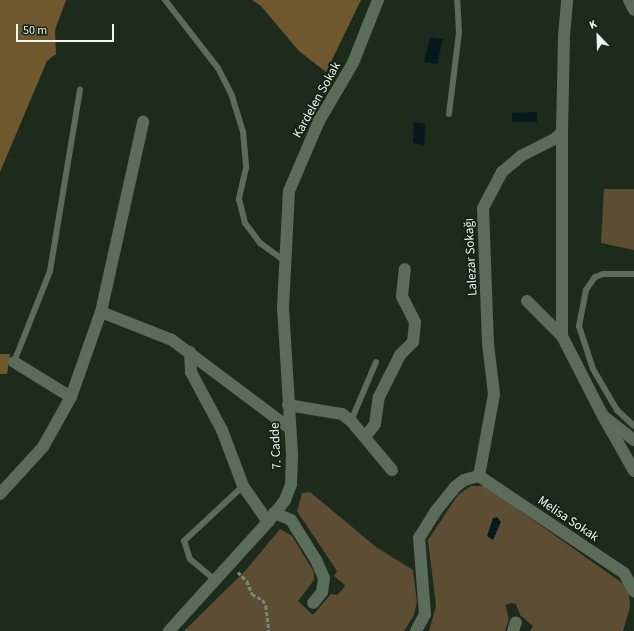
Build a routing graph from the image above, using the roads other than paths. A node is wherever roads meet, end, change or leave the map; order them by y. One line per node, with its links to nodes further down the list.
1 (165, 0): 12 (lane)
2 (378, 0): 11 (street, Kardelen Sokak)
3 (457, 0): 8 (lane)
4 (568, 0): 10 (street)
5 (629, 0): 6 (street)
6 (634, 10)
7 (80, 89): 19 (lane)
8 (449, 114)
9 (143, 122): 16 (street)
10 (562, 132): 17 (street); 31 (street, Lalezar Sokağı)
11 (289, 216): 12 (street, 7. Cadde)
12 (286, 262): 22 (street, 7. Cadde)
13 (405, 269): 27 (street)
14 (634, 274): 25 (lane)
15 (527, 301): 17 (street)
16 (102, 312): 18 (street); 21 (street)
17 (562, 336): 23 (street)
18 (190, 352): 26 (street); 32 (street)
19 (14, 362): 21 (street)
20 (376, 362): 24 (lane)
21 (71, 397): 33 (street)
22 (288, 405): 24 (street); 26 (street, 7. Cadde)
23 (603, 416): 28 (street); 30 (street)
24 (351, 420): 27 (street)
25 (634, 426)
26 (289, 428): 34 (street, 7. Cadde)
27 (365, 437): 29 (street)
28 (634, 440)
29 (392, 470)
30 (634, 471)
31 (479, 476): 36 (street, Melisa Sokak); 39 (street)
32 (243, 486): 34 (street); 35 (lane)
33 (0, 494)
34 (271, 517): 35 (street, 7. Cadde); 37 (street)
35 (215, 580): 38 (street, 7. Cadde)
36 (634, 591)
37 (313, 603)
38 (169, 631)
39 (416, 631)

